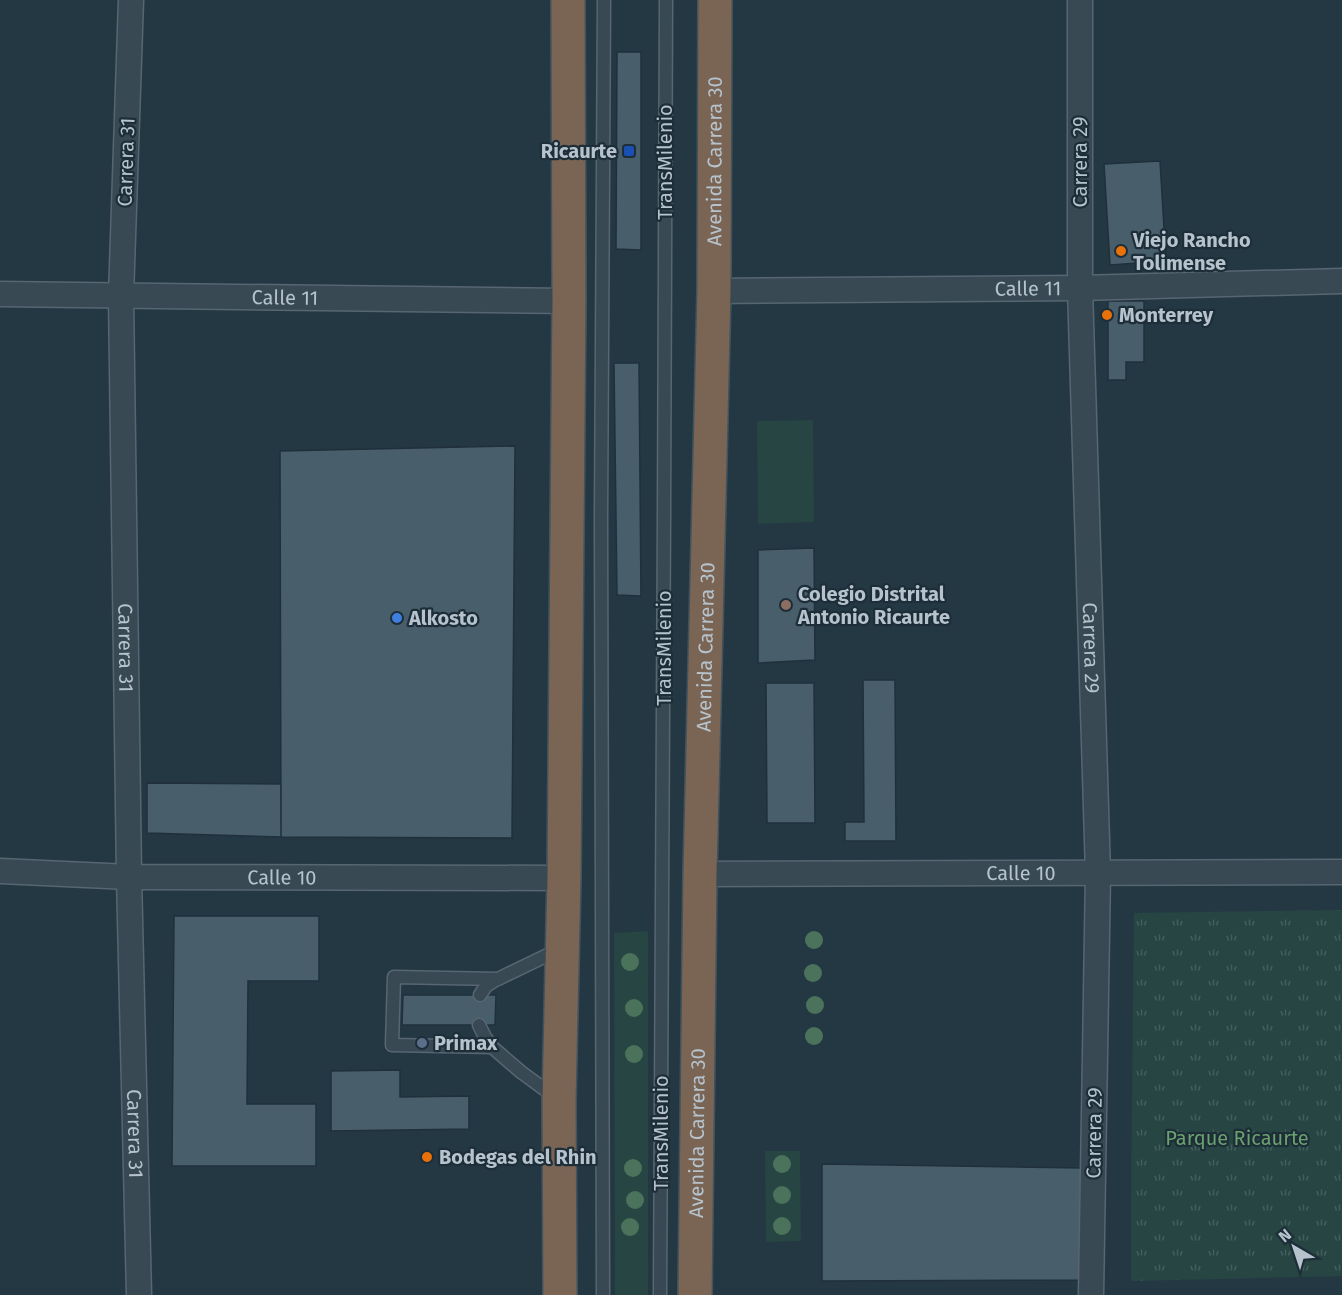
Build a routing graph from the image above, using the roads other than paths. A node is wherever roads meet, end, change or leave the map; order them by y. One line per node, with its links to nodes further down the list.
1 (131, 0): 11 (street, Carrera 31)
2 (568, 0): 12 (highway)
3 (604, 0): 27 (lane)
4 (666, 0): 28 (lane, TransMilenio)
5 (715, 0): 9 (highway, Avenida Carrera 30)
6 (1080, 0): 8 (street, Carrera 29)
7 (1342, 281): 8 (street, Calle 11)
8 (1080, 288): 9 (street, Calle 11); 15 (street, Carrera 29)
9 (714, 291): 16 (highway, Avenida Carrera 30)
10 (0, 294): 11 (street, Calle 11)
11 (121, 296): 12 (street, Calle 11); 17 (street, Carrera 31)
12 (569, 301): 18 (highway)
13 (0, 871): 17 (street, Calle 10)
14 (1342, 872): 15 (street, Calle 10)
15 (1098, 873): 16 (street, Calle 10); 30 (street, Carrera 29)
16 (700, 874): 29 (highway, Avenida Carrera 30)
17 (129, 877): 18 (street, Calle 10); 25 (street, Carrera 31)
18 (564, 878): 19 (highway)
19 (562, 949): 20 (lane); 24 (highway)
20 (498, 979): 21 (lane); 23 (lane)
21 (480, 995)
22 (479, 1025): 23 (lane)
23 (492, 1047): 24 (lane)
24 (560, 1100): 26 (highway)
25 (139, 1295)
26 (561, 1295)
27 (603, 1295)
28 (660, 1295)
29 (695, 1295)
30 (1091, 1295)

